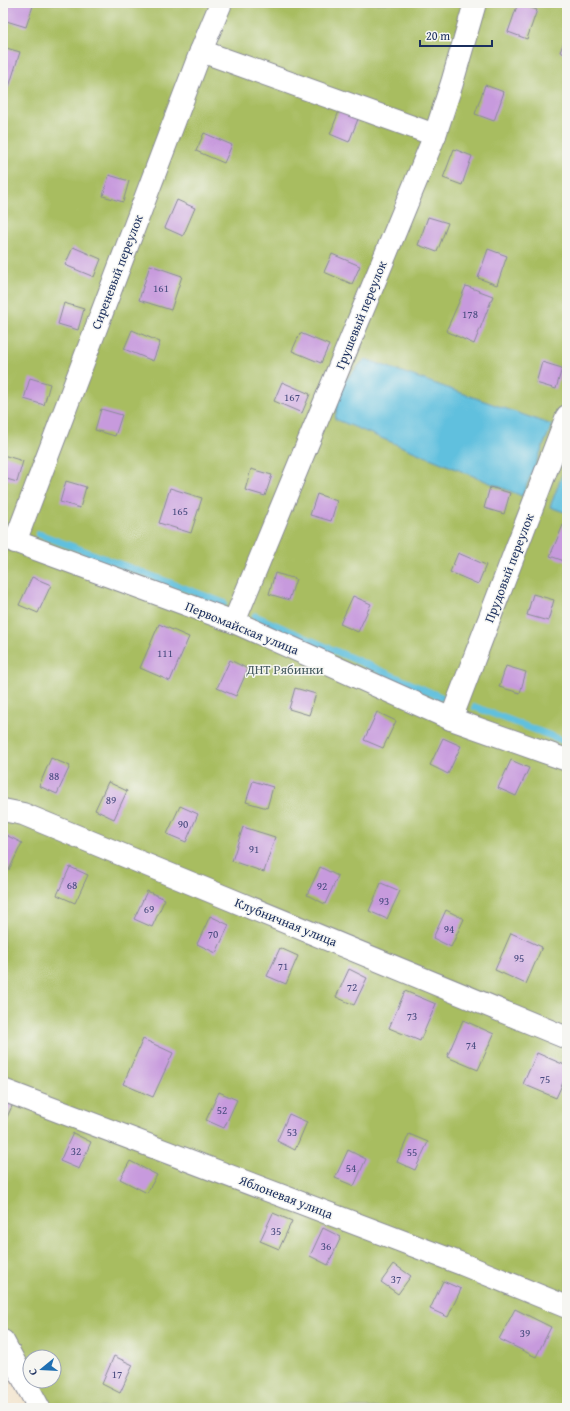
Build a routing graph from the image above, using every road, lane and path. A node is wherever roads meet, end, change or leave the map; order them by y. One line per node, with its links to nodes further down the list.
1 (222, 3): 3 (street, Сиреневый переулок)
2 (475, 3): 4 (street, Грушевый переулок)
3 (202, 51): 4 (street); 6 (street, Сиреневый переулок)
4 (435, 135): 7 (street, Грушевый переулок)
5 (567, 416): 8 (street, Прудовый переулок)
6 (9, 540): 7 (street, Первомайская улица)
7 (234, 622): 8 (street, Первомайская улица)
8 (451, 719): 9 (street, Первомайская улица)
9 (567, 760)
10 (3, 810): 11 (street, Клубничная улица)
11 (567, 1038)
12 (3, 1090): 13 (street, Яблоневая улица)
13 (567, 1307)
14 (3, 1341): 15 (street)
15 (39, 1408)

